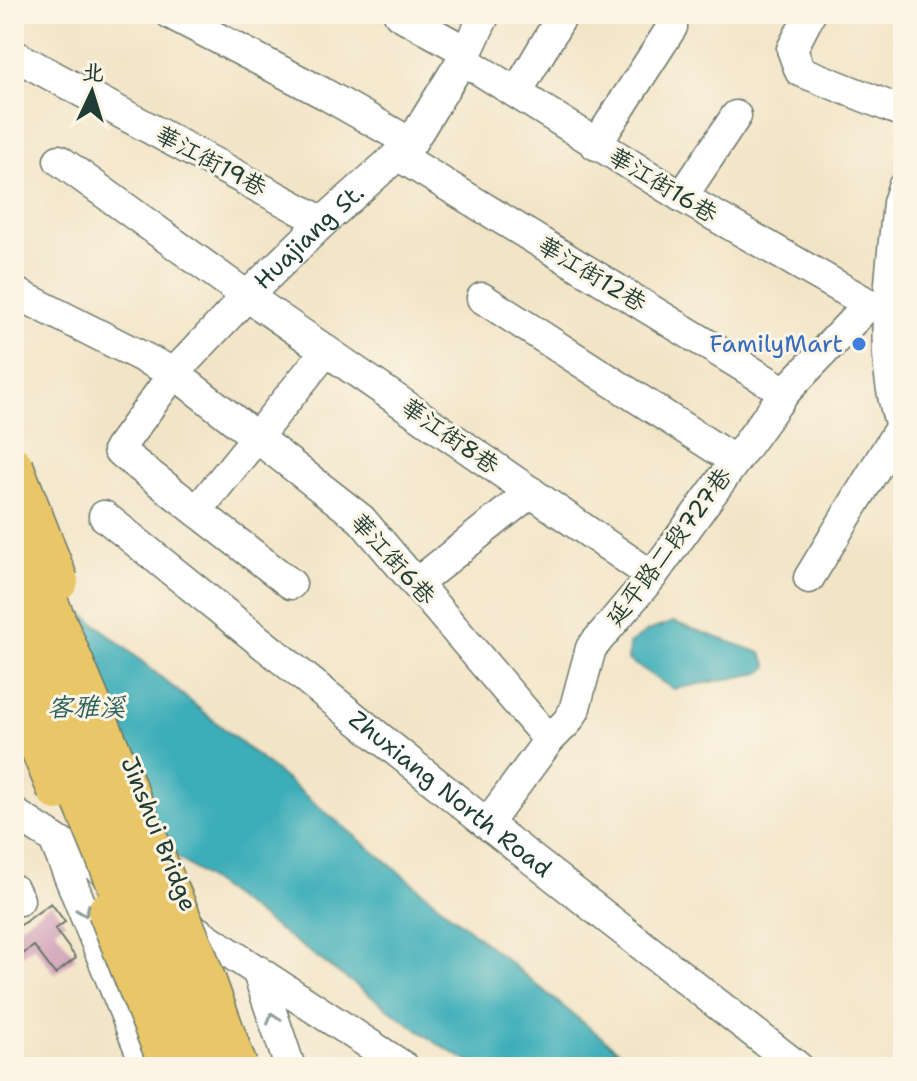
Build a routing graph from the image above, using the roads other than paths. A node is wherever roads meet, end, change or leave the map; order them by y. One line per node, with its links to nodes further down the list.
1 (171, 14): 13 (street, 華江街12巷)
2 (399, 14): 8 (street, 華江街16巷)
3 (485, 14): 8 (street, Huajiang St.)
4 (563, 14): 9 (street)
5 (810, 14): 10 (street)
6 (672, 27): 12 (street)
7 (14, 55): 17 (street, 華江街19巷)
8 (464, 56): 9 (street, 華江街16巷); 13 (street, Huajiang St.)
9 (517, 92): 12 (street, 華江街16巷)
10 (903, 112)
11 (736, 116): 16 (street)
12 (596, 145): 16 (street, 華江街16巷)
13 (405, 150): 17 (street, Huajiang St.); 24 (street, 華江街12巷)
14 (59, 160): 19 (street, 華江街8巷)
15 (903, 187): 21 (street)
16 (682, 197): 21 (street, 華江街16巷)
17 (323, 222): 19 (street, Huajiang St.)
18 (14, 292): 23 (street, 華江街6巷)
19 (247, 296): 22 (street, 華江街8巷); 23 (street, Huajiang St.)
20 (482, 298): 27 (street)
21 (887, 313): 24 (street, 延平路二段727巷); 25 (street)
22 (326, 351): 26 (street); 29 (street, 華江街8巷)
23 (174, 373): 26 (street, 華江街6巷); 30 (street, Huajiang St.)
24 (785, 392): 27 (street, 延平路二段727巷)
25 (902, 428): 34 (street)
26 (257, 438): 30 (street); 36 (street, 華江街6巷)
27 (735, 461): 33 (street, 延平路二段727巷)
28 (14, 466): 48 (main road, Jinshui Bridge, bridge)
29 (531, 492): 33 (street, 華江街8巷); 36 (street)
30 (197, 511): 35 (street)
31 (104, 516): 41 (street, Zhuxiang North Road)
32 (14, 527): 47 (highway, Jinshui Bridge, bridge)
33 (652, 576): 39 (street, 延平路二段727巷)
34 (809, 578)
35 (291, 584)
36 (416, 584): 39 (street, 華江街6巷)
37 (14, 629): 46 (highway, bridge)
38 (14, 687): 45 (main road, bridge)
39 (549, 740): 41 (street, 延平路二段727巷)
40 (14, 813): 42 (street)
41 (487, 824): 51 (street, Zhuxiang North Road)
42 (54, 839): 43 (street); 44 (street, one-way to 44)
43 (257, 970): 49 (street, one-way to 43); 50 (street)
44 (147, 1067)
45 (169, 1067)
46 (195, 1067)
47 (235, 1067)
48 (251, 1067)
49 (290, 1067)
50 (404, 1067)
51 (798, 1067)

